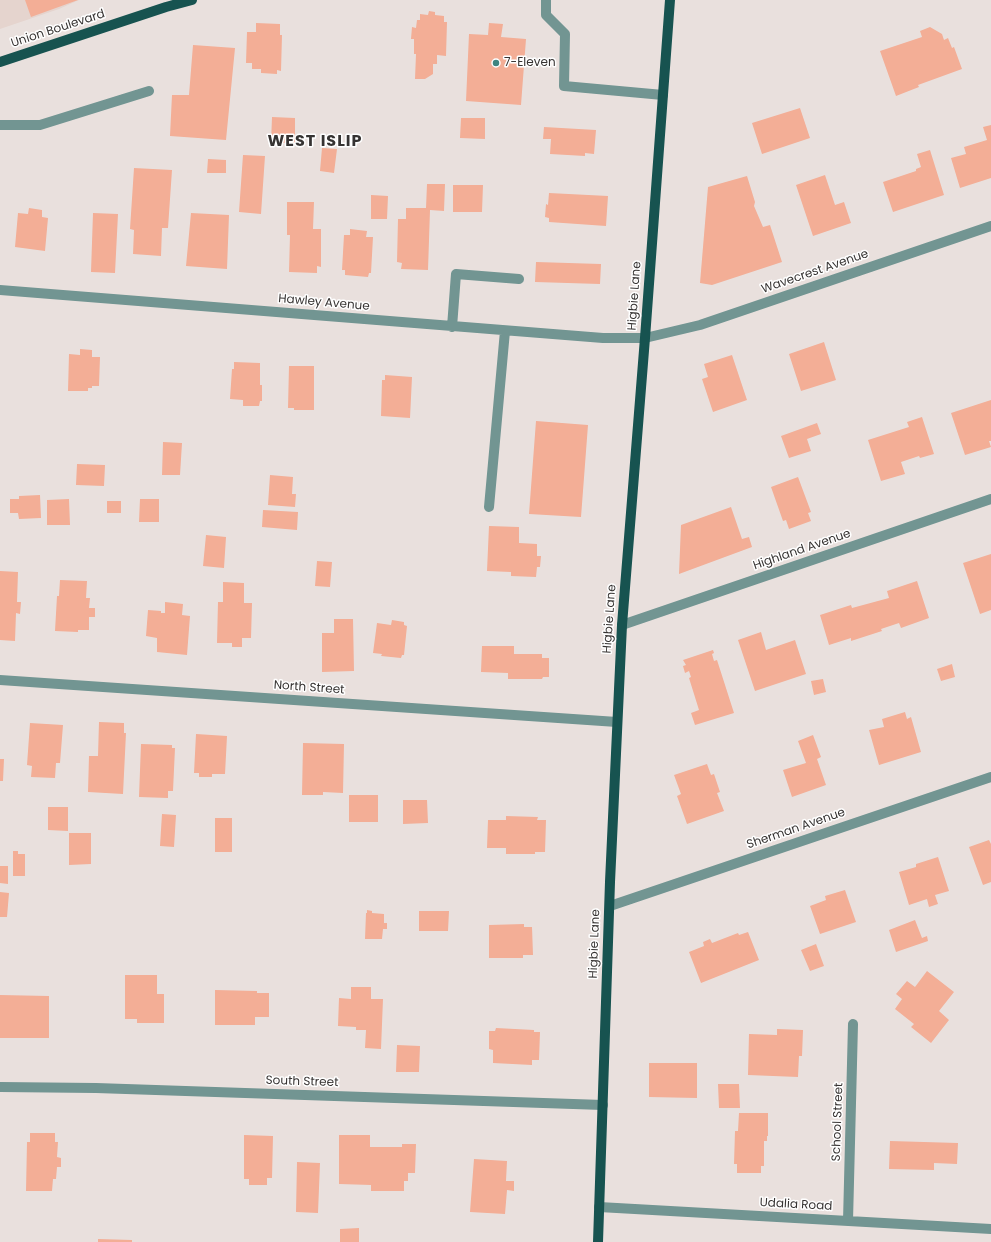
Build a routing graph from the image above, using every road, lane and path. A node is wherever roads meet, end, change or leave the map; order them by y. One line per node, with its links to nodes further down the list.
1 (192, 0): 4 (main road, Union Boulevard)
2 (546, 0): 6 (street)
3 (670, 0): 6 (main road, Higbie Lane)
4 (0, 62)
5 (149, 91): 7 (street)
6 (663, 94): 13 (main road, Higbie Lane)
7 (0, 125)
8 (991, 226): 13 (street, Wavecrest Avenue)
9 (519, 279): 11 (street)
10 (0, 290): 11 (street, Hawley Avenue)
11 (452, 326): 12 (street, Hawley Avenue)
12 (505, 331): 13 (street, Hawley Avenue); 15 (street)
13 (645, 338): 16 (main road, Higbie Lane)
14 (991, 499): 16 (street, Highland Avenue)
15 (489, 507)
16 (622, 625): 18 (main road, Higbie Lane)
17 (0, 680): 18 (street, North Street)
18 (617, 722): 20 (main road, Higbie Lane)
19 (991, 777): 20 (street, Sherman Avenue)
20 (610, 906): 23 (main road, Higbie Lane)
21 (853, 1024): 25 (street, School Street)
22 (0, 1087): 23 (street, South Street)
23 (603, 1105): 24 (main road, Higbie Lane)
24 (599, 1207): 25 (street, Udalia Road); 27 (main road, Higbie Lane)
25 (848, 1221): 26 (street, Udalia Road)
26 (991, 1229)
27 (598, 1242)

